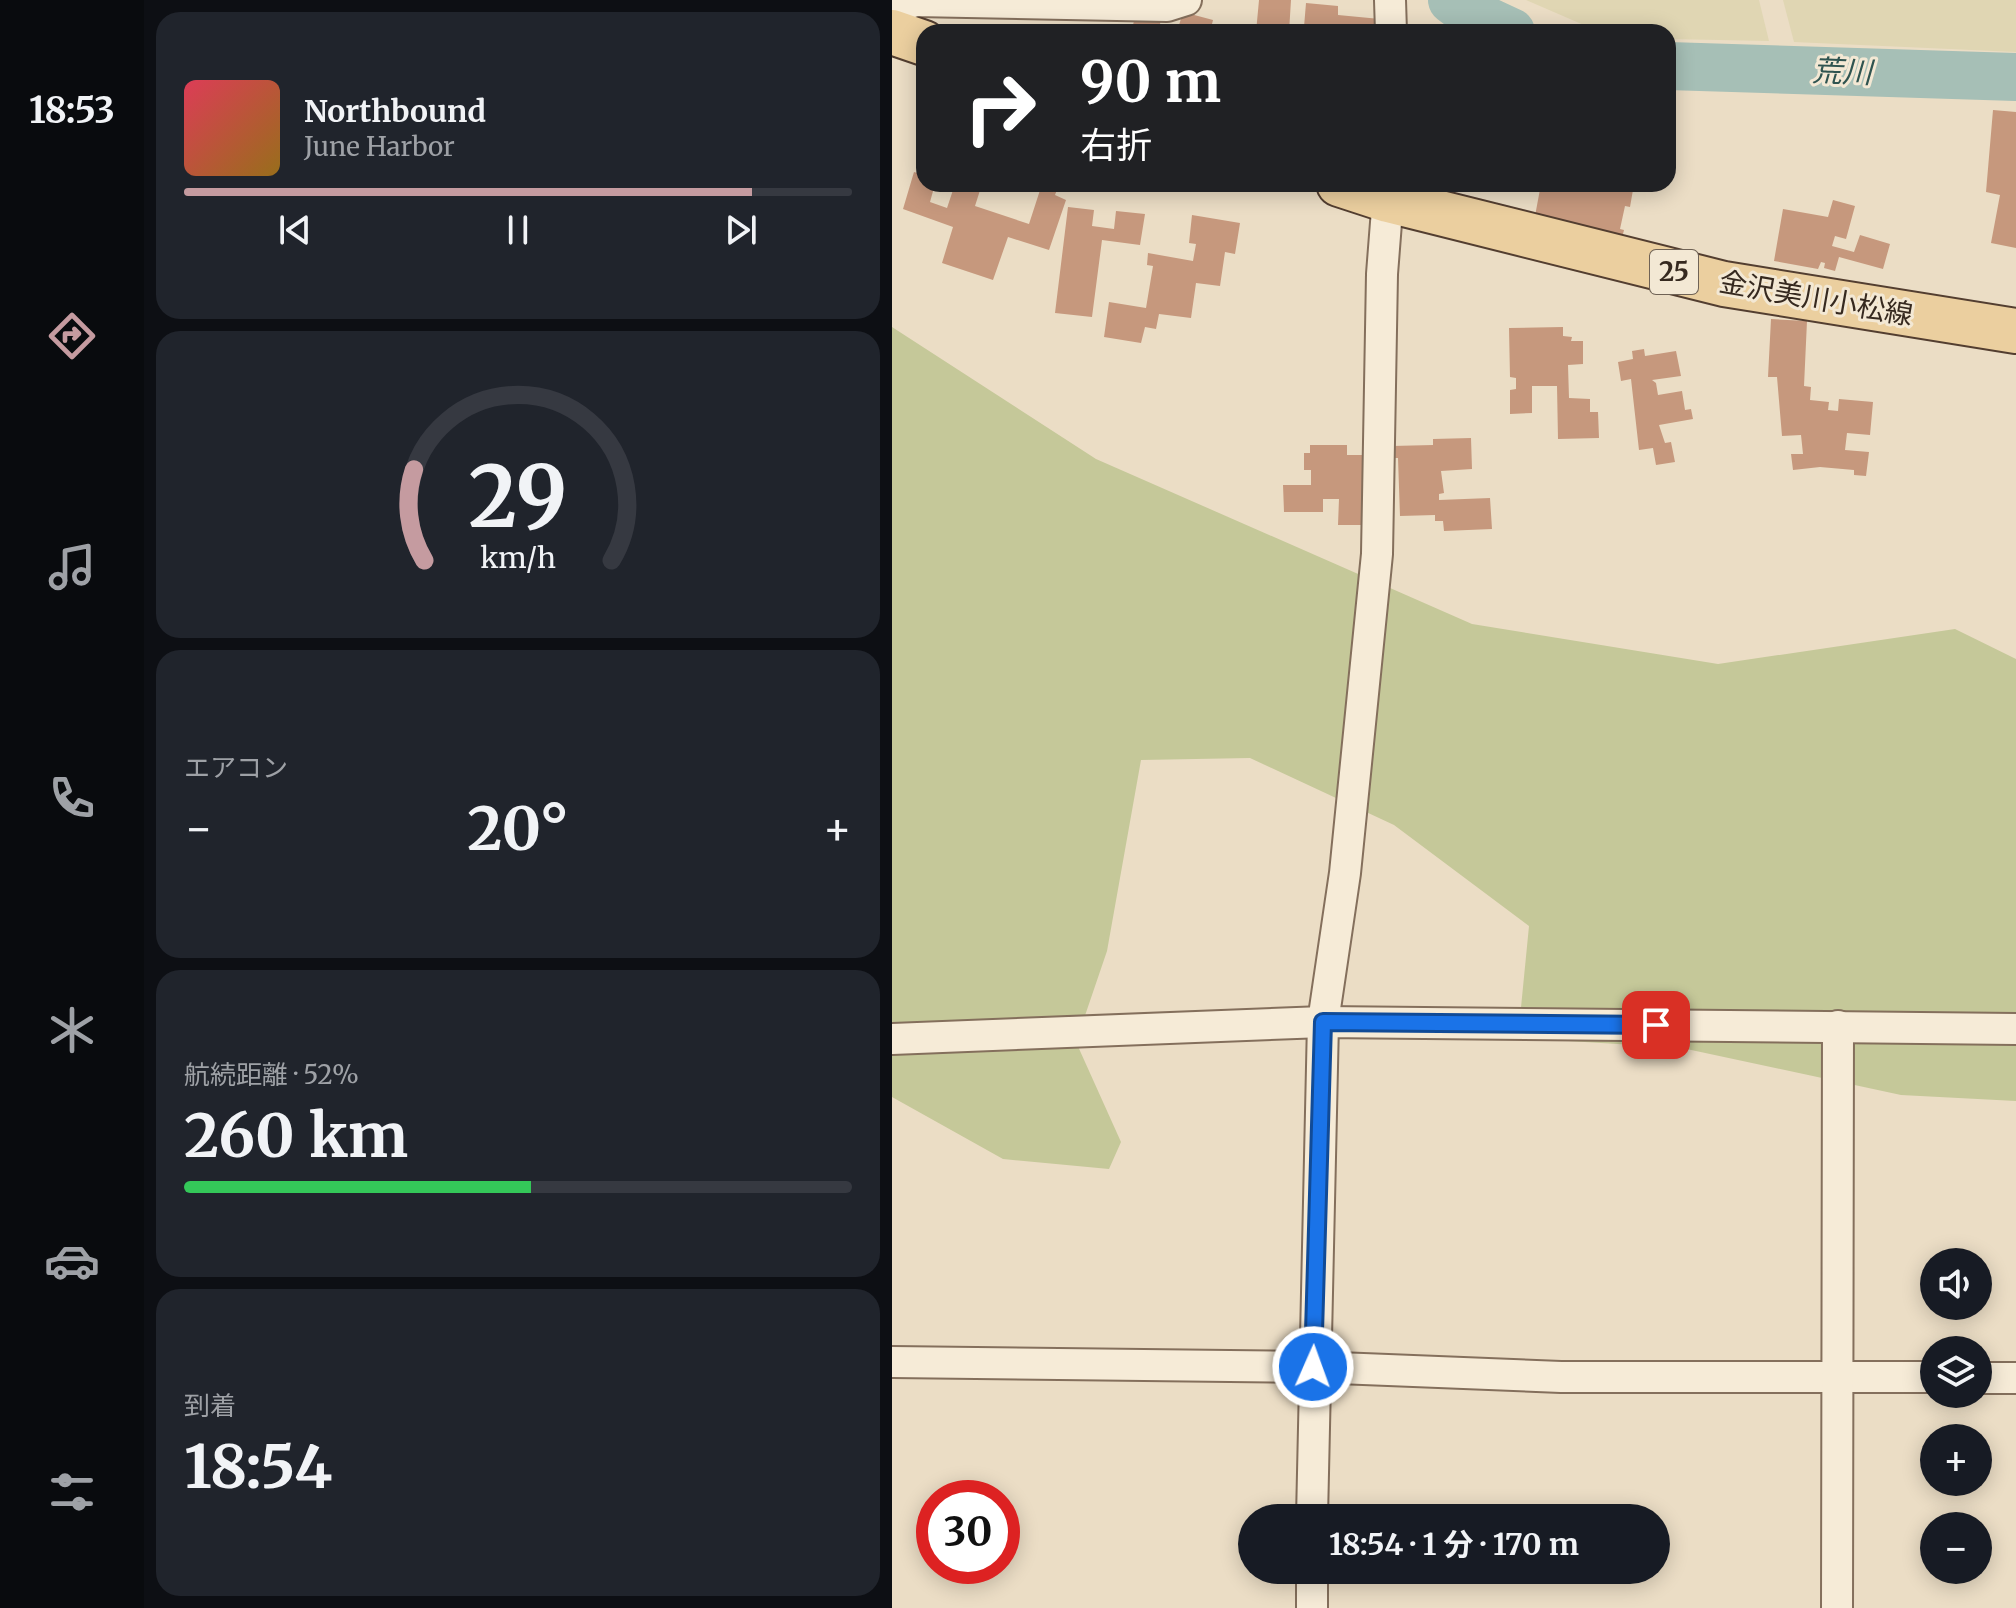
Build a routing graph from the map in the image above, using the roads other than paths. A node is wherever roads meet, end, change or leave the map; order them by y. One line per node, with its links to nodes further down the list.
1 (916, 0): 2 (street); 4 (street)
2 (1186, 0)
3 (1390, 0): 5 (street)
4 (892, 8)
5 (1391, 24)
6 (892, 32): 7 (main road)
7 (916, 40)
8 (1388, 192): 9 (main road, 金沢美川小松線 / 25); 10 (street)
9 (2016, 331)
10 (1323, 1022): 11 (street); 13 (street); 15 (street)
11 (1838, 1026): 12 (street); 16 (street)
12 (2016, 1029)
13 (892, 1039)
14 (892, 1362): 15 (street)
15 (1313, 1367): 16 (street); 20 (street)
16 (1838, 1376): 17 (street); 23 (street)
17 (1920, 1377)
18 (1992, 1378): 19 (street)
19 (2016, 1378)
20 (1312, 1504)
21 (1312, 1584): 22 (street)
22 (1312, 1608)
23 (1837, 1608)

